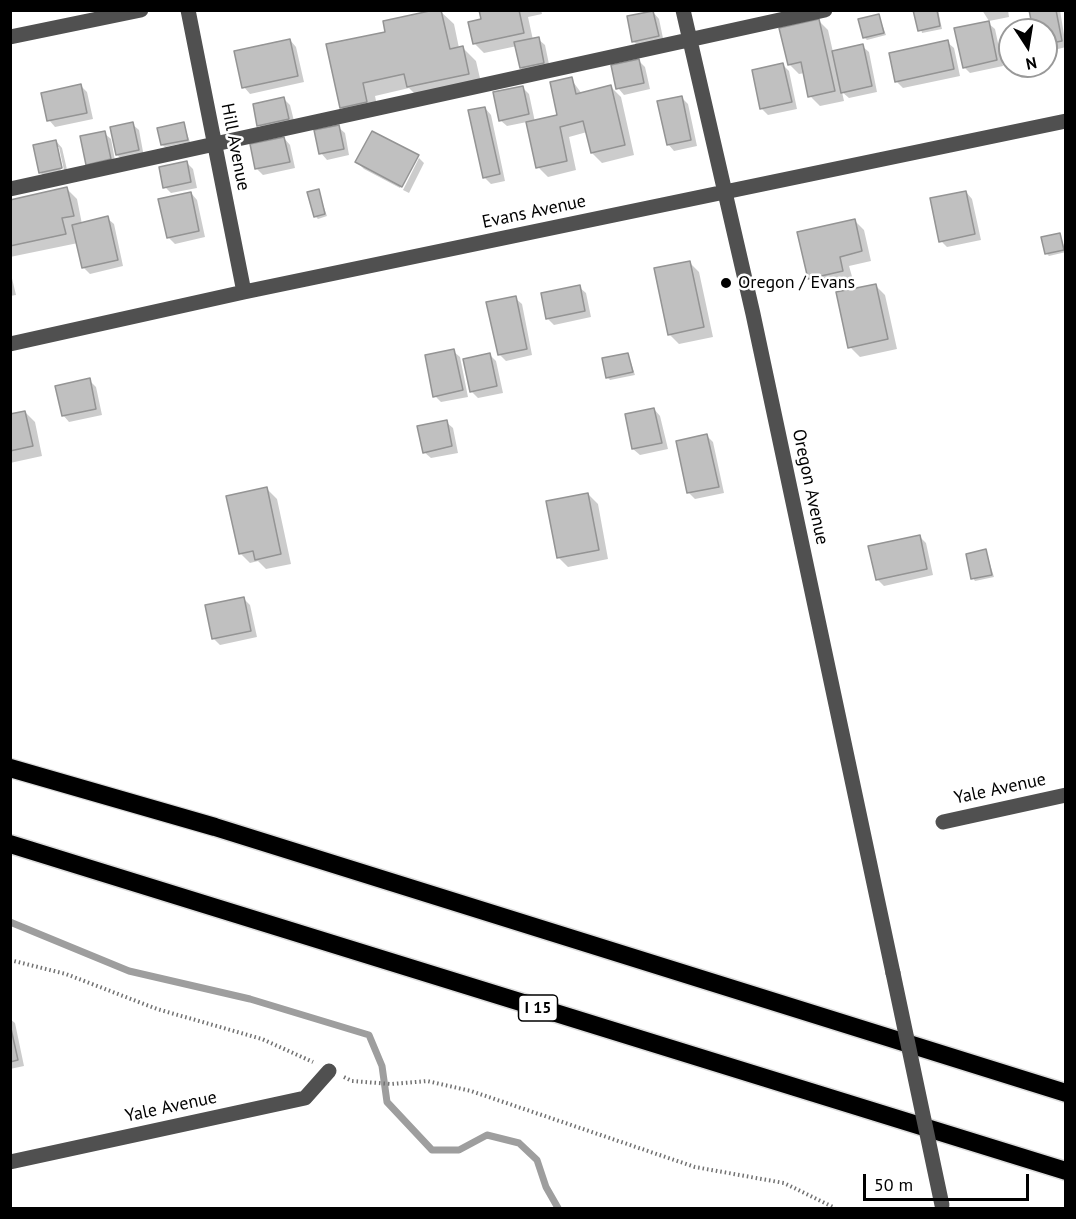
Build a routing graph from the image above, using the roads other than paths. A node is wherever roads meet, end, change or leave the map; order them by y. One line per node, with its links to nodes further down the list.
1 (141, 10): 5 (street)
2 (188, 10): 8 (street, Hill Avenue)
3 (683, 10): 6 (street, Oregon Avenue)
4 (825, 10): 6 (street)
5 (10, 37)
6 (690, 40): 8 (street); 10 (street, Oregon Avenue)
7 (1065, 121): 10 (street, Evans Avenue)
8 (214, 143): 9 (street); 11 (street, Hill Avenue)
9 (10, 189)
10 (725, 191): 11 (street, Evans Avenue); 21 (street, Oregon Avenue, bridge)
11 (244, 292): 12 (street, Evans Avenue)
12 (10, 344)
13 (10, 768): 18 (highway)
14 (1065, 795): 15 (street, Yale Avenue)
15 (943, 822)
16 (10, 844): 20 (highway, I 15)
17 (329, 1071): 19 (street, Yale Avenue)
18 (1065, 1093)
19 (10, 1162)
20 (1065, 1171)
21 (942, 1207)

